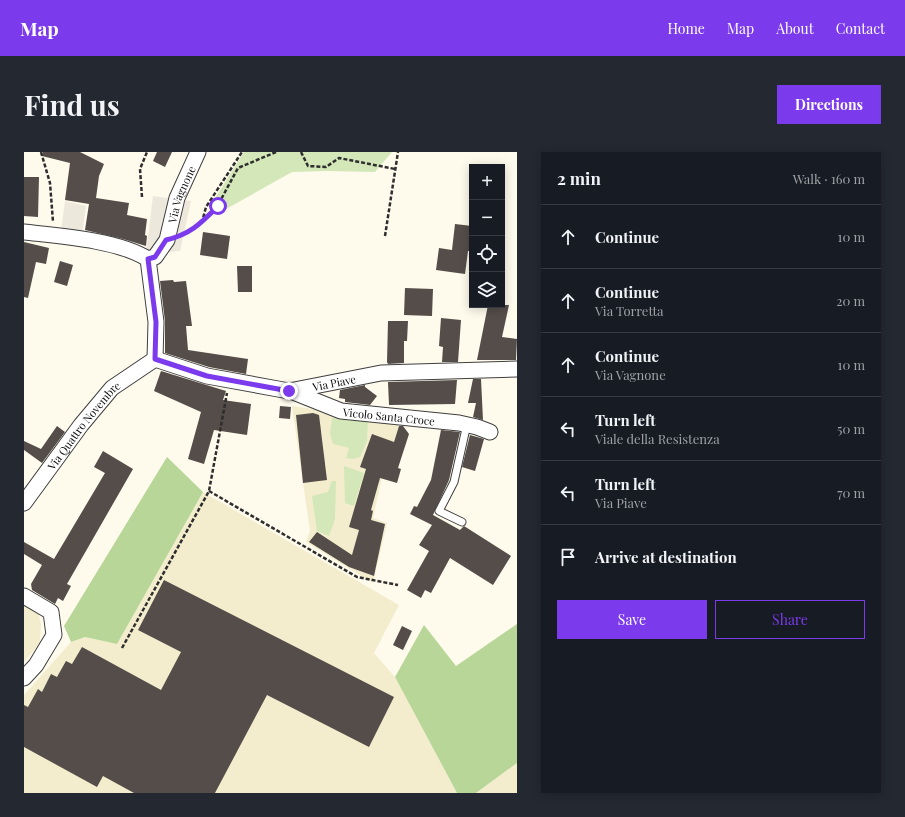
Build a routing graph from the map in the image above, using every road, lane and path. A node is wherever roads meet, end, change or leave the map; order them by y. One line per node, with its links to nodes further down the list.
1 (41, 152): 11 (path)
2 (147, 152): 9 (path)
3 (198, 152): 14 (street, Via Vagnone)
4 (242, 152): 10 (path)
5 (276, 152): 10 (path)
6 (301, 152): 8 (path)
7 (398, 152): 8 (path)
8 (395, 169): 13 (path)
9 (142, 197)
10 (202, 222): 14 (path)
11 (53, 225)
12 (24, 232): 15 (street)
13 (384, 236)
14 (166, 240): 15 (street, Via Vagnone)
15 (151, 258): 16 (street)
16 (155, 359): 18 (street, Via Piave); 23 (street, Via Quattro Novembre)
17 (517, 369): 19 (street, Via Piave)
18 (229, 381): 19 (street, Via Piave); 22 (path)
19 (291, 391): 20 (street, Vicolo Santa Croce)
20 (467, 424): 21 (street, Vicolo Santa Croce); 24 (lane)
21 (490, 432)
22 (209, 491): 25 (path); 27 (path)
23 (24, 503)
24 (462, 522)
25 (398, 585)
26 (24, 596): 28 (street)
27 (122, 648)
28 (24, 678)

